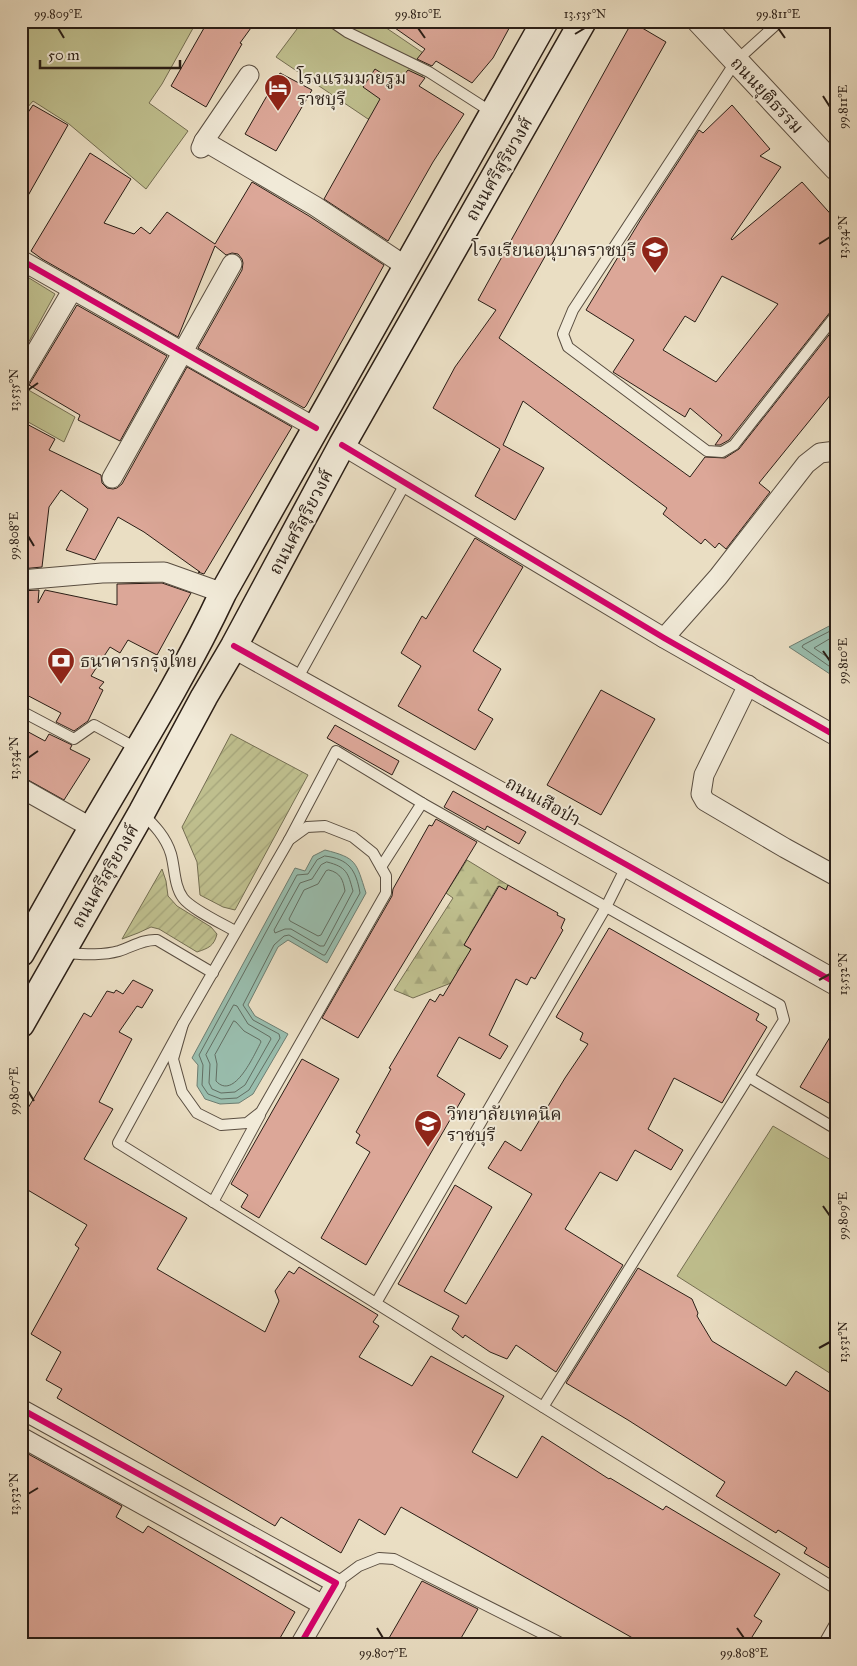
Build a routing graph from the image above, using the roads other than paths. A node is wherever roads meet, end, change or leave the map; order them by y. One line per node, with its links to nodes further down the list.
1 (331, 21): 8 (lane)
2 (545, 21): 8 (main road, ถนนศรีสุริยวงศ์)
3 (583, 21): 18 (main road, ถนนศรีสุริยวงศ์)
4 (699, 21): 6 (street, ถนนยุติธรรม)
5 (780, 21): 6 (lane)
6 (736, 61): 9 (street, ถนนยุติธรรม); 14 (lane)
7 (249, 75): 12 (street)
8 (494, 114): 12 (main road, ถนนศรีสุริยวงศ์)
9 (836, 168)
10 (21, 260): 13 (street)
11 (232, 264): 15 (street)
12 (407, 267): 17 (main road, ถนนศรีสุริยวงศ์)
13 (73, 289): 15 (street); 16 (street)
14 (836, 315)
15 (183, 353): 17 (street); 20 (street)
16 (21, 377)
17 (316, 428): 18 (main road); 23 (main road, ถนนศรีสุริยวงศ์)
18 (342, 445): 21 (street); 26 (main road, ถนนศรีสุริยวงศ์)
19 (836, 451): 25 (street)
20 (112, 478)
21 (405, 484): 25 (street); 27 (lane)
22 (21, 580): 23 (street)
23 (223, 593): 24 (main road, ถนนศรีสุริยวงศ์)
24 (205, 630): 26 (main road); 31 (main road, ถนนศรีสุริยวงศ์)
25 (664, 638): 28 (street)
26 (234, 646): 27 (street, ถนนเสือป่า); 34 (main road, ถนนศรีสุริยวงศ์)
27 (296, 681): 37 (street, ถนนเสือป่า)
28 (748, 685): 30 (street); 39 (street)
29 (21, 711): 31 (lane)
30 (836, 736)
31 (139, 749): 35 (main road, ถนนศรีสุริยวงศ์)
32 (21, 788): 35 (street)
33 (422, 803): 36 (lane); 38 (lane); 40 (lane)
34 (142, 812): 41 (lane); 43 (main road, ถนนศรีสุริยวงศ์)
35 (92, 828): 42 (main road, ถนนศรีสุริยวงศ์)
36 (288, 840): 38 (lane); 41 (lane)
37 (627, 865): 40 (lane); 45 (street, ถนนเสือป่า)
38 (381, 867): 49 (lane)
39 (836, 876)
40 (606, 907): 48 (lane); 52 (lane)
41 (235, 932): 44 (lane)
42 (21, 953)
43 (62, 953): 44 (lane); 46 (main road, ถนนศรีสุริยวงศ์)
44 (213, 972): 47 (lane)
45 (836, 984)
46 (21, 1024)
47 (183, 1024): 49 (lane); 51 (lane)
48 (749, 1077): 50 (lane); 53 (lane)
49 (261, 1112): 51 (lane)
50 (836, 1129)
51 (213, 1202): 52 (lane)
52 (376, 1303): 53 (lane)
53 (543, 1407): 59 (lane)
54 (21, 1409): 56 (street)
55 (21, 1437): 57 (street)
56 (158, 1484): 57 (street); 58 (street)
57 (146, 1506): 60 (street)
58 (336, 1583): 60 (street); 63 (lane)
59 (836, 1589)
60 (323, 1605): 62 (street)
61 (836, 1622): 64 (lane)
62 (300, 1645)
63 (565, 1645)
64 (822, 1645)

